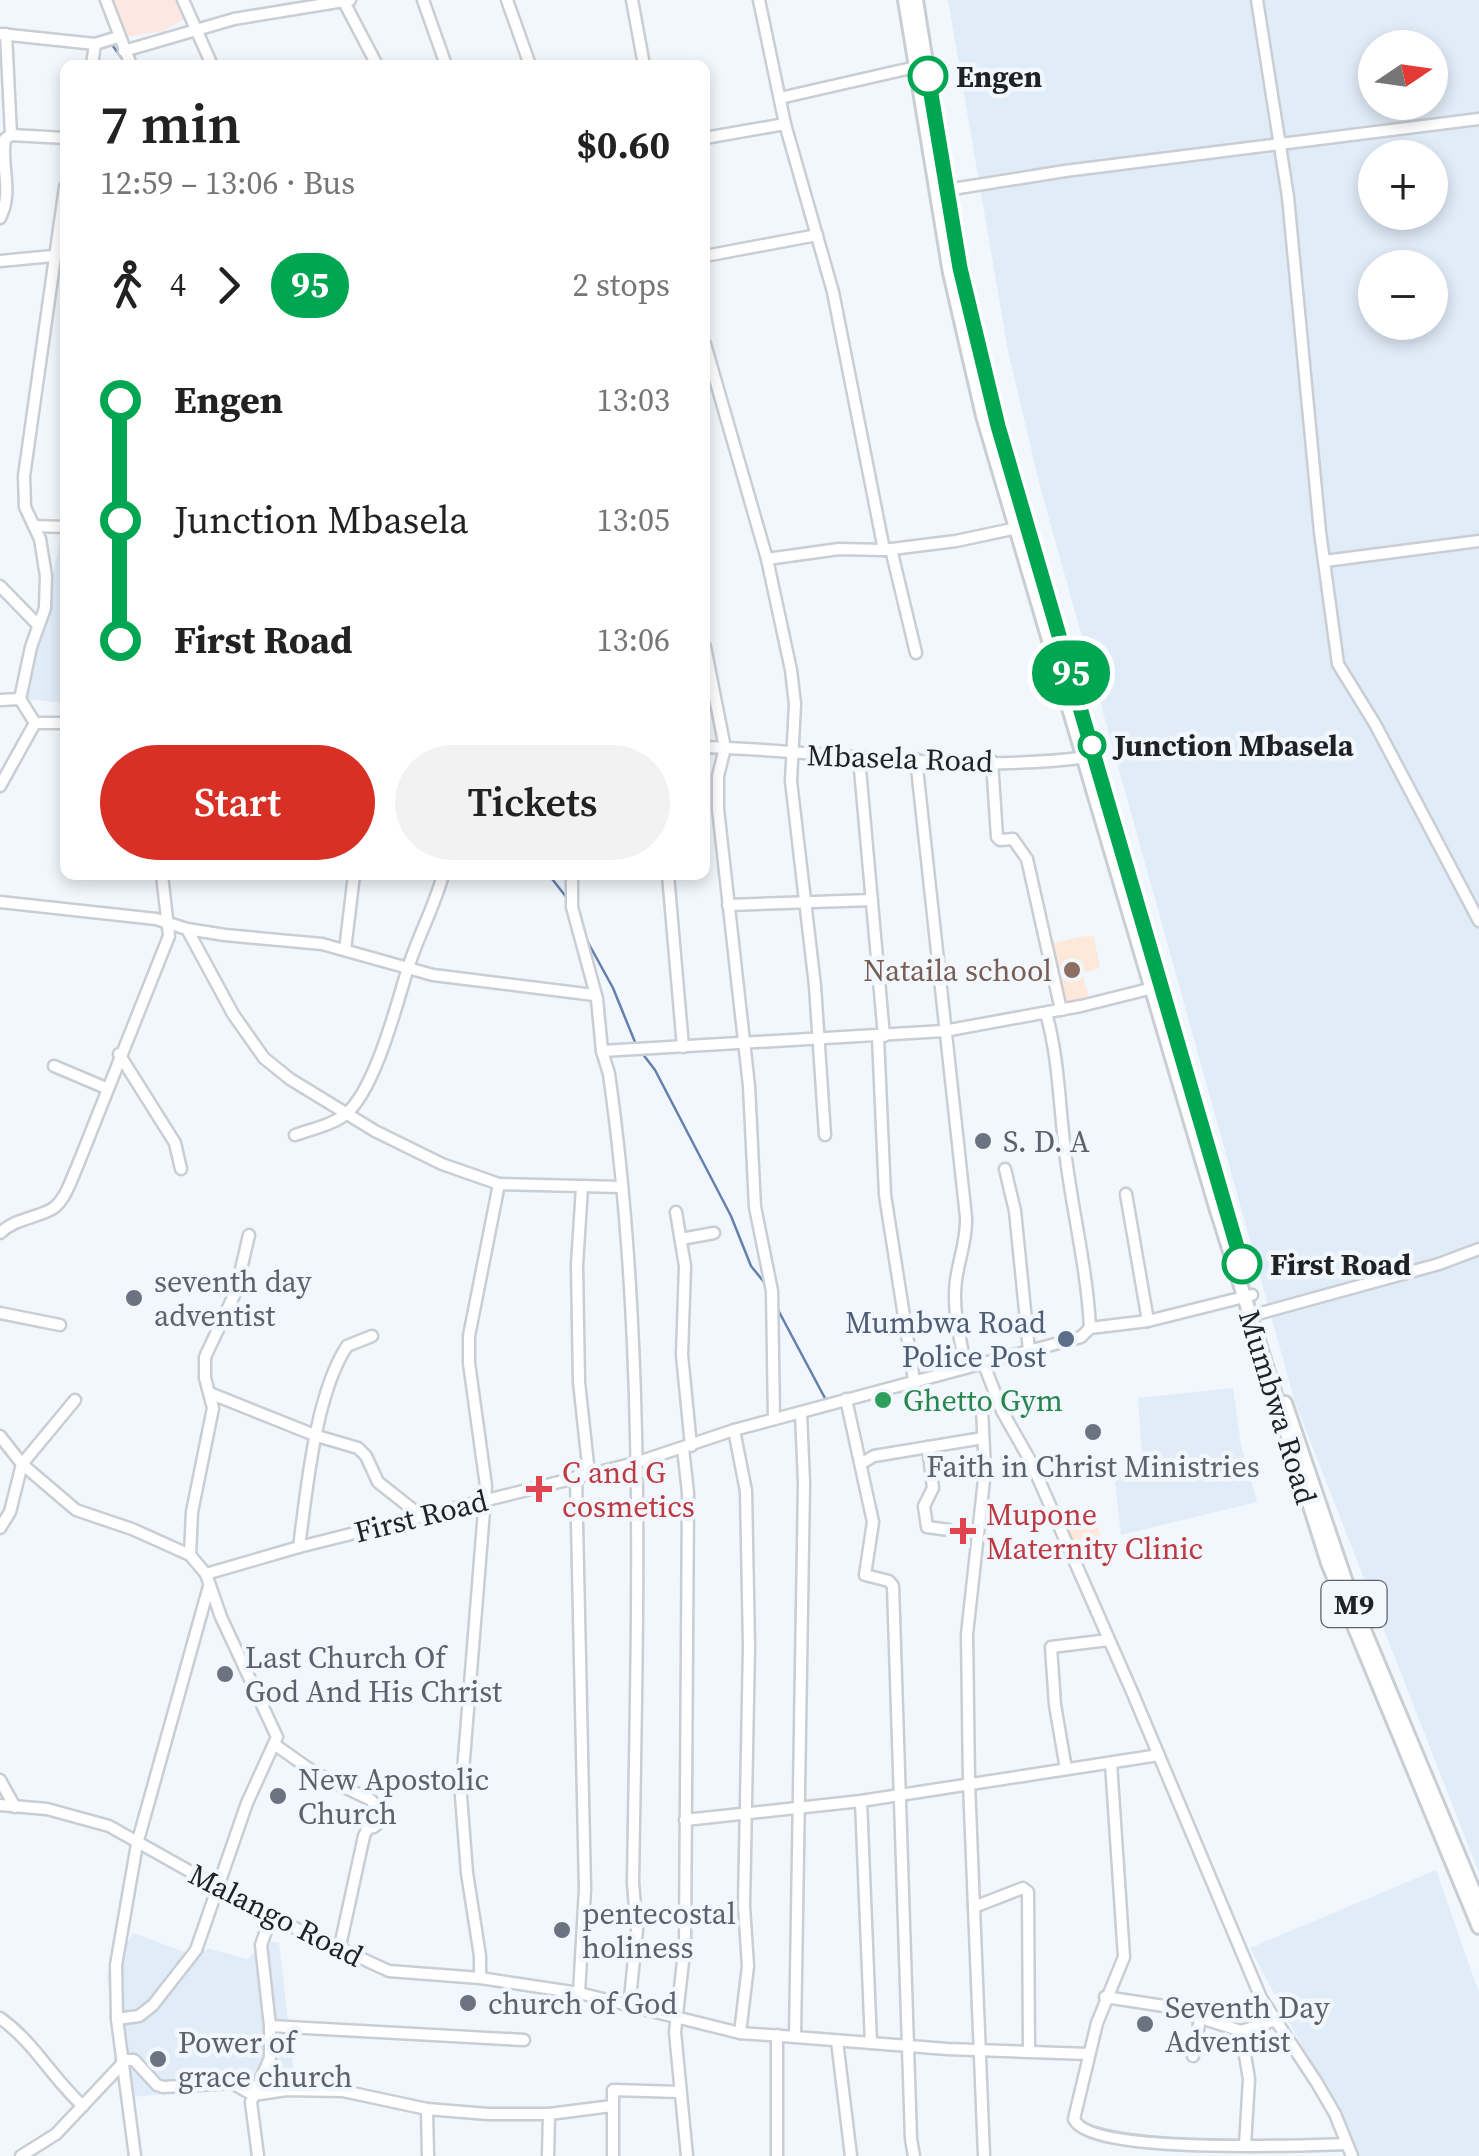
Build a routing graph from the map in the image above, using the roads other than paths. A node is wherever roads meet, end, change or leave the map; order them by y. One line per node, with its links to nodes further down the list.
1 (106, 0): 14 (street)
2 (183, 0): 12 (street)
3 (423, 0): 21 (street)
4 (507, 0): 22 (street)
5 (632, 0): 23 (street)
6 (761, 0): 25 (street)
7 (905, 0): 24 (main road, Mumbwa Road / M9)
8 (916, 0): 24 (main road, Mumbwa Road / M9)
9 (1257, 0): 31 (street)
10 (347, 1): 11 (street); 20 (street)
11 (302, 4): 12 (street)
12 (196, 28): 16 (street); 19 (street)
13 (3, 34): 15 (street); 28 (street)
14 (118, 37): 15 (street); 16 (street)
15 (95, 44): 17 (street)
16 (124, 52): 18 (street)
17 (93, 60)
18 (128, 60)
19 (210, 60)
20 (375, 60)
21 (444, 60)
22 (528, 60)
23 (643, 60)
24 (920, 66): 25 (street); 32 (main road, Mumbwa Road / M9)
25 (780, 98): 27 (street)
26 (1479, 118): 31 (street)
27 (785, 124): 29 (street); 35 (street)
28 (12, 134): 30 (street); 34 (street)
29 (710, 137)
30 (60, 138)
31 (1280, 143): 32 (street); 46 (street)
32 (940, 190): 42 (main road, Mumbwa Road / M9); 58 (main road, Mumbwa Road / M9)
33 (60, 216): 37 (street)
34 (0, 218)
35 (817, 235): 36 (street); 44 (street)
36 (710, 255)
37 (53, 256): 38 (street); 40 (street)
38 (0, 260)
39 (710, 361): 45 (street)
40 (34, 526): 41 (street); 48 (street)
41 (60, 528)
42 (1017, 528): 44 (street); 58 (main road, Mumbwa Road / M9)
43 (1479, 540): 46 (street)
44 (887, 550): 45 (street); 49 (street)
45 (767, 559): 57 (street)
46 (1325, 562): 72 (street)
47 (0, 586): 48 (street)
48 (38, 626): 51 (street)
49 (916, 653)
50 (710, 672): 56 (street)
51 (20, 699): 52 (street); 54 (street)
52 (0, 700)
53 (60, 723): 54 (street)
54 (35, 724): 62 (street)
55 (710, 747): 56 (street, Mbasela Road)
56 (725, 748): 57 (street, Mbasela Road); 71 (street)
57 (791, 754): 59 (street, Mbasela Road); 70 (street)
58 (1090, 756): 61 (street, Mbasela Road); 77 (main road, Mumbwa Road / M9); 105 (main road, Mumbwa Road / M9)
59 (860, 758): 60 (street, Mbasela Road); 68 (street)
60 (916, 759): 61 (street, Mbasela Road); 81 (street)
61 (992, 761): 79 (street)
62 (0, 786)
63 (163, 880): 73 (street)
64 (353, 880): 75 (street)
65 (441, 880): 76 (street)
66 (572, 880): 78 (street)
67 (668, 880): 85 (street)
68 (872, 900): 70 (street); 82 (street)
69 (0, 902): 73 (street)
70 (806, 903): 71 (street); 83 (street)
71 (728, 905): 84 (street)
72 (1479, 921)
73 (170, 923): 74 (street); 87 (street)
74 (188, 930): 75 (street); 90 (street)
75 (344, 950): 76 (street)
76 (408, 969): 78 (street); 90 (street)
77 (1153, 988): 79 (street); 105 (main road, Mumbwa Road / M9)
78 (594, 996): 86 (street)
79 (1060, 1010): 80 (street)
80 (1046, 1013): 81 (street); 110 (street)
81 (944, 1031): 82 (street); 114 (street)
82 (880, 1037): 83 (street); 115 (street)
83 (820, 1040): 84 (street); 92 (street)
84 (744, 1044): 85 (street); 121 (street)
85 (683, 1047): 86 (street)
86 (602, 1051): 97 (street)
87 (119, 1054): 89 (street); 93 (street)
88 (54, 1066): 89 (street)
89 (106, 1088): 100 (street)
90 (348, 1112): 91 (street); 95 (street)
91 (296, 1135)
92 (825, 1135)
93 (181, 1169)
94 (1005, 1169): 112 (street)
95 (499, 1184): 96 (street); 133 (street)
96 (582, 1187): 97 (street); 131 (street)
97 (621, 1187): 128 (street)
98 (1126, 1194): 108 (street)
99 (676, 1212): 103 (street)
100 (0, 1233)
101 (714, 1233): 103 (street)
102 (249, 1235): 116 (street)
103 (682, 1239): 127 (street)
104 (1479, 1249): 107 (street)
105 (1248, 1296): 107 (main road, Mumbwa Road / M9); 108 (street, First Road)
106 (0, 1313): 109 (street)
107 (1254, 1315): 156 (main road, Mumbwa Road / M9); 159 (main road, Mumbwa Road / M9)
108 (1148, 1321): 110 (street, First Road)
109 (60, 1325)
110 (1090, 1328): 112 (street, First Road)
111 (372, 1336): 124 (street)
112 (1030, 1350): 113 (street, First Road)
113 (983, 1362): 114 (street, First Road); 117 (street)
114 (966, 1367): 115 (street, First Road)
115 (914, 1380): 118 (street, First Road)
116 (212, 1394): 124 (street); 138 (street)
117 (996, 1398): 125 (street); 140 (street)
118 (846, 1399): 120 (street, First Road); 129 (street)
119 (75, 1400): 130 (street)
120 (800, 1413): 121 (street, First Road); 151 (street)
121 (774, 1419): 122 (street, First Road)
122 (734, 1430): 127 (street, First Road); 152 (street)
123 (0, 1436): 130 (street)
124 (317, 1436): 134 (street); 137 (street)
125 (983, 1438): 126 (street); 146 (street)
126 (928, 1446): 129 (street); 136 (street)
127 (687, 1447): 128 (street, First Road); 153 (street)
128 (635, 1463): 131 (street, First Road); 164 (street)
129 (862, 1463): 147 (street)
130 (22, 1464): 135 (street); 138 (street)
131 (589, 1474): 132 (street, First Road)
132 (576, 1477): 133 (street, First Road); 162 (street)
133 (486, 1500): 134 (street, First Road); 161 (street)
134 (421, 1516): 137 (street, First Road)
135 (0, 1528)
136 (948, 1530)
137 (299, 1546): 139 (street, First Road)
138 (190, 1555): 139 (street)
139 (208, 1580): 141 (street); 154 (street)
140 (1109, 1640): 142 (street); 144 (street)
141 (274, 1744): 155 (street); 160 (street)
142 (1159, 1756): 143 (street); 169 (street)
143 (1111, 1763): 144 (street); 163 (street)
144 (1066, 1769): 146 (street)
145 (0, 1780): 150 (street)
146 (969, 1783): 147 (street); 157 (street)
147 (899, 1794): 148 (street); 178 (street)
148 (861, 1801): 151 (street); 177 (street)
149 (0, 1804): 150 (street, Malango Road)
150 (15, 1807): 154 (street, Malango Road)
151 (800, 1807): 152 (street); 174 (street)
152 (746, 1814): 153 (street); 172 (street)
153 (685, 1820): 165 (street)
154 (138, 1844): 155 (street, Malango Road); 167 (street)
155 (216, 1888): 158 (street, Malango Road); 167 (street)
156 (1479, 1904)
157 (974, 1907): 179 (street); 180 (street)
158 (270, 1917): 160 (street, Malango Road); 170 (street)
159 (1479, 1927)
160 (340, 1946): 161 (street, Malango Road)
161 (480, 1978): 162 (street, Malango Road)
162 (578, 1993): 164 (street, Malango Road)
163 (1105, 1997): 168 (street); 181 (street)
164 (629, 2008): 165 (street, Malango Road)
165 (679, 2016): 172 (street, Malango Road); 184 (street)
166 (0, 2018): 186 (street)
167 (117, 2019): 183 (street)
168 (1200, 2019): 171 (street); 182 (street)
169 (1273, 2021): 171 (street); 190 (street)
170 (270, 2026): 175 (street); 185 (street)
171 (1240, 2031): 191 (street)
172 (740, 2032): 173 (street, Malango Road)
173 (777, 2035): 174 (street, Malango Road); 199 (street)
174 (795, 2038): 176 (street, Malango Road)
175 (524, 2040)
176 (837, 2041): 177 (street, Malango Road); 200 (street)
177 (871, 2043): 178 (street, Malango Road)
178 (908, 2045): 179 (street, Malango Road); 201 (street)
179 (981, 2049): 180 (street, Malango Road); 202 (street)
180 (1029, 2050): 181 (street, Malango Road)
181 (1089, 2054): 191 (street)
182 (1194, 2056)
183 (122, 2062): 185 (street); 186 (street); 193 (street)
184 (680, 2092): 187 (street); 198 (street)
185 (253, 2095): 188 (street); 194 (street)
186 (83, 2106): 192 (street)
187 (612, 2106): 189 (street); 197 (street)
188 (427, 2109): 189 (street); 195 (street)
189 (549, 2114): 196 (street)
190 (1348, 2144): 191 (street); 203 (street)
191 (1245, 2145)
192 (21, 2156)
193 (135, 2156)
194 (258, 2156)
195 (428, 2156)
196 (548, 2156)
197 (613, 2156)
198 (686, 2156)
199 (776, 2156)
200 (851, 2156)
201 (914, 2156)
202 (984, 2156)
203 (1352, 2156)

